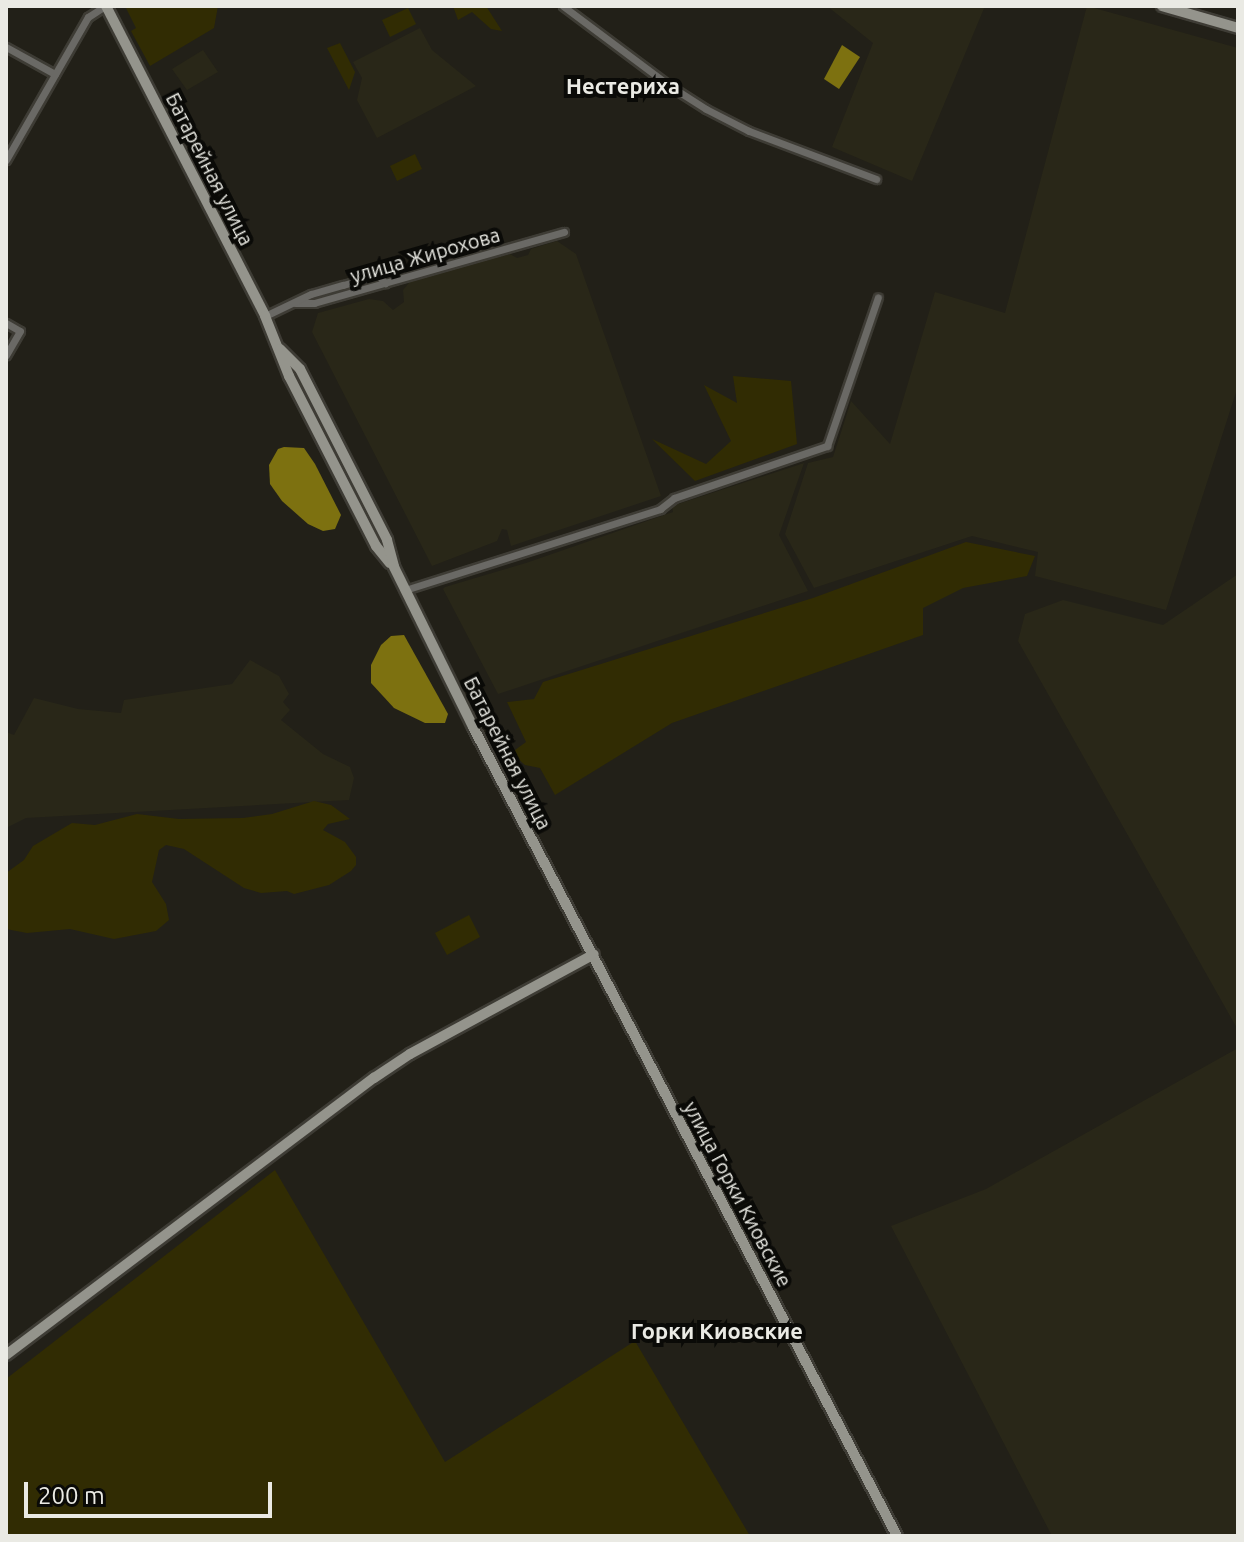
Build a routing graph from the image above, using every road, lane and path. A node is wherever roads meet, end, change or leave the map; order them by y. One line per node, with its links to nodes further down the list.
1 (106, 6): 6 (street); 13 (main road, Батарейная улица)
2 (563, 6): 8 (street)
3 (1162, 6): 4 (main road)
4 (1238, 28)
5 (6, 47): 6 (street)
6 (55, 74): 7 (street)
7 (6, 160)
8 (876, 179)
9 (564, 232): 10 (street, улица Жирохова)
10 (385, 283): 12 (street, улица Жирохова); 12 (street, улица Жирохова)
11 (878, 297): 16 (street)
12 (295, 303): 13 (street, улица Жирохова)
13 (265, 316): 16 (main road, Батарейная улица)
14 (6, 323): 15 (street)
15 (6, 355)
16 (405, 590): 17 (main road, Батарейная улица)
17 (594, 954): 18 (main road); 19 (main road, улица Горки Киовские)
18 (6, 1355)
19 (897, 1536)

